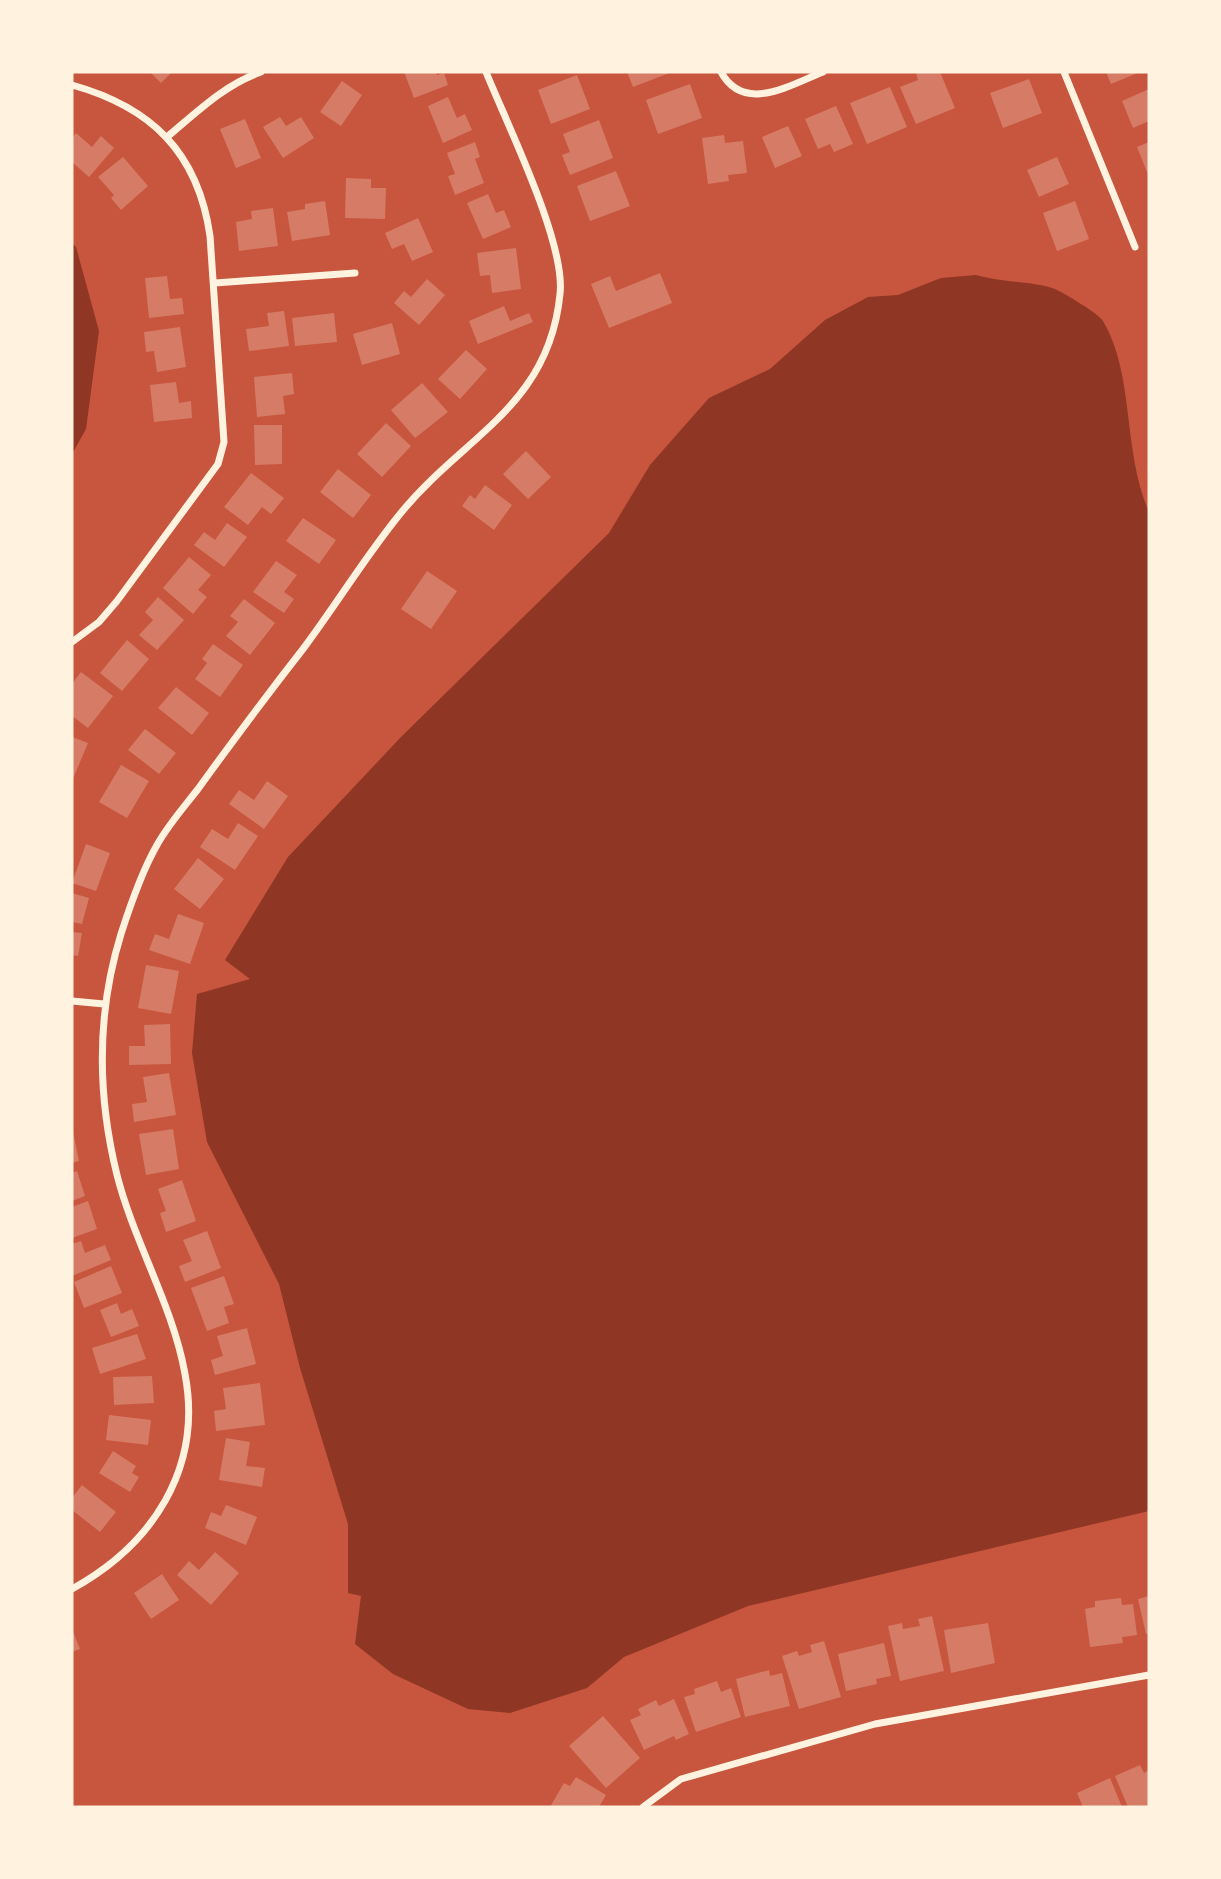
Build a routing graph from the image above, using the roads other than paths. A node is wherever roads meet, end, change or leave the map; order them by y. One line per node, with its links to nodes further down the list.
1 (261, 72): 7 (street)
2 (486, 72): 13 (street)
3 (721, 72): 4 (street)
4 (823, 72)
5 (1064, 72): 8 (street)
6 (72, 85): 7 (street)
7 (167, 137): 10 (street)
8 (1135, 247)
9 (355, 273): 10 (street)
10 (215, 283): 11 (street)
11 (72, 642)
12 (72, 1000): 13 (street)
13 (104, 1004): 14 (street)
14 (72, 1589)
15 (1149, 1675): 16 (street)
16 (643, 1807)

